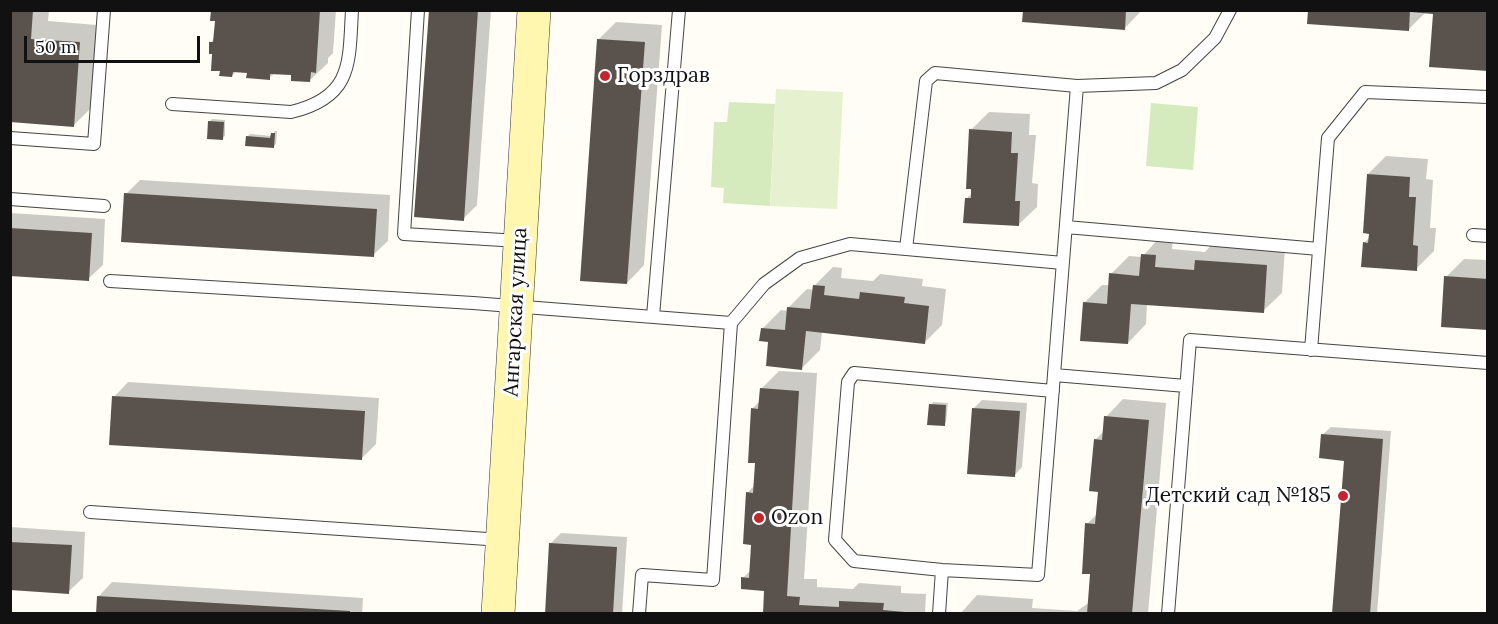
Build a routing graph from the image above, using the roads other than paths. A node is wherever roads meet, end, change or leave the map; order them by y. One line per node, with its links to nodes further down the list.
1 (104, 10): 10 (lane)
2 (352, 10): 9 (lane)
3 (418, 10): 16 (lane)
4 (534, 10): 16 (street, Ангарская улица)
5 (680, 10): 22 (lane)
6 (1230, 10): 7 (lane)
7 (1077, 86): 13 (lane); 17 (lane)
8 (1488, 97): 18 (lane)
9 (172, 104)
10 (10, 138)
11 (10, 200): 12 (lane)
12 (104, 206)
13 (1066, 227): 18 (lane); 19 (lane)
14 (1473, 235): 15 (lane)
15 (1488, 236)
16 (520, 241): 21 (street, Ангарская улица)
17 (906, 249): 19 (lane); 23 (lane)
18 (1319, 249): 24 (lane)
19 (1063, 263): 26 (lane)
20 (110, 281): 21 (lane)
21 (516, 306): 22 (lane); 30 (street, Ангарская улица)
22 (653, 316): 23 (lane)
23 (731, 322): 33 (lane)
24 (1311, 350): 25 (lane); 27 (lane)
25 (1488, 363)
26 (1054, 375): 27 (lane); 28 (lane)
27 (1186, 386): 35 (lane)
28 (1053, 391): 31 (lane); 31 (lane)
29 (90, 512): 30 (lane)
30 (503, 540): 32 (street, Ангарская улица)
31 (942, 570): 34 (lane)
32 (498, 614)
33 (639, 614)
34 (939, 614)
35 (1168, 614)

